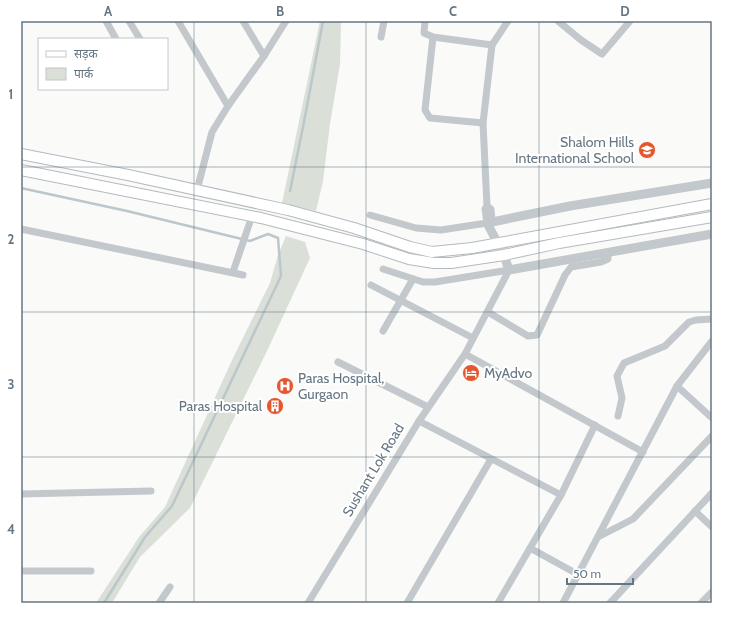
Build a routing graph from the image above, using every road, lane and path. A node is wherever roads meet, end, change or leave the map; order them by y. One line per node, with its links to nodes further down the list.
1 (106, 21): 13 (street)
2 (129, 21): 14 (street)
3 (178, 21): 17 (street)
4 (243, 21): 16 (street)
5 (286, 21): 16 (street)
6 (384, 21): 11 (street)
7 (425, 21): 12 (street)
8 (508, 21): 15 (street)
9 (558, 21): 10 (street)
10 (630, 21)
11 (381, 37)
12 (433, 37): 15 (street); 18 (street)
13 (115, 38)
14 (139, 38)
15 (492, 45): 18 (street)
16 (264, 56): 17 (street)
17 (228, 106): 22 (street)
18 (482, 123): 27 (street)
19 (21, 154): 22 (main road)
20 (21, 170): 25 (main road)
21 (712, 183): 27 (street)
22 (197, 190): 30 (main road)
23 (712, 204): 30 (main road)
24 (370, 215): 27 (street)
25 (252, 216): 32 (main road); 35 (street)
26 (712, 217): 32 (main road)
27 (490, 223): 30 (street)
28 (21, 229): 35 (street)
29 (712, 234): 31 (street)
30 (498, 243): 32 (street)
31 (608, 252): 34 (street); 40 (street)
32 (504, 255): 34 (street)
33 (383, 269): 37 (street)
34 (509, 270): 37 (street); 40 (street, Sushant Lok Road)
35 (232, 272): 36 (street)
36 (243, 274)
37 (413, 279): 39 (street)
38 (371, 285): 39 (street)
39 (400, 301): 42 (street); 43 (street)
40 (488, 312): 43 (street, Sushant Lok Road)
41 (712, 319): 49 (street)
42 (383, 331)
43 (473, 338): 45 (street, Sushant Lok Road)
44 (712, 341): 47 (street)
45 (465, 354): 48 (street, Sushant Lok Road); 52 (street)
46 (338, 362): 48 (street)
47 (676, 386): 50 (street); 54 (street)
48 (428, 407): 51 (street, Sushant Lok Road)
49 (618, 416)
50 (712, 418)
51 (419, 421): 55 (street); 70 (street, Sushant Lok Road)
52 (595, 425): 54 (street); 59 (street)
53 (712, 436): 62 (street)
54 (643, 452): 62 (street)
55 (491, 459): 59 (street); 71 (street)
56 (151, 491): 58 (street)
57 (712, 493): 60 (street)
58 (21, 494)
59 (562, 495): 63 (street)
60 (695, 511): 61 (street); 74 (street)
61 (712, 527)
62 (598, 538): 66 (street)
63 (530, 548): 66 (street); 72 (street)
64 (21, 571): 65 (street)
65 (91, 571)
66 (579, 575): 73 (street)
67 (170, 587): 69 (street)
68 (712, 592): 75 (street)
69 (159, 603)
70 (308, 603)
71 (407, 603)
72 (498, 603)
73 (564, 603)
74 (610, 603)
75 (701, 603)

